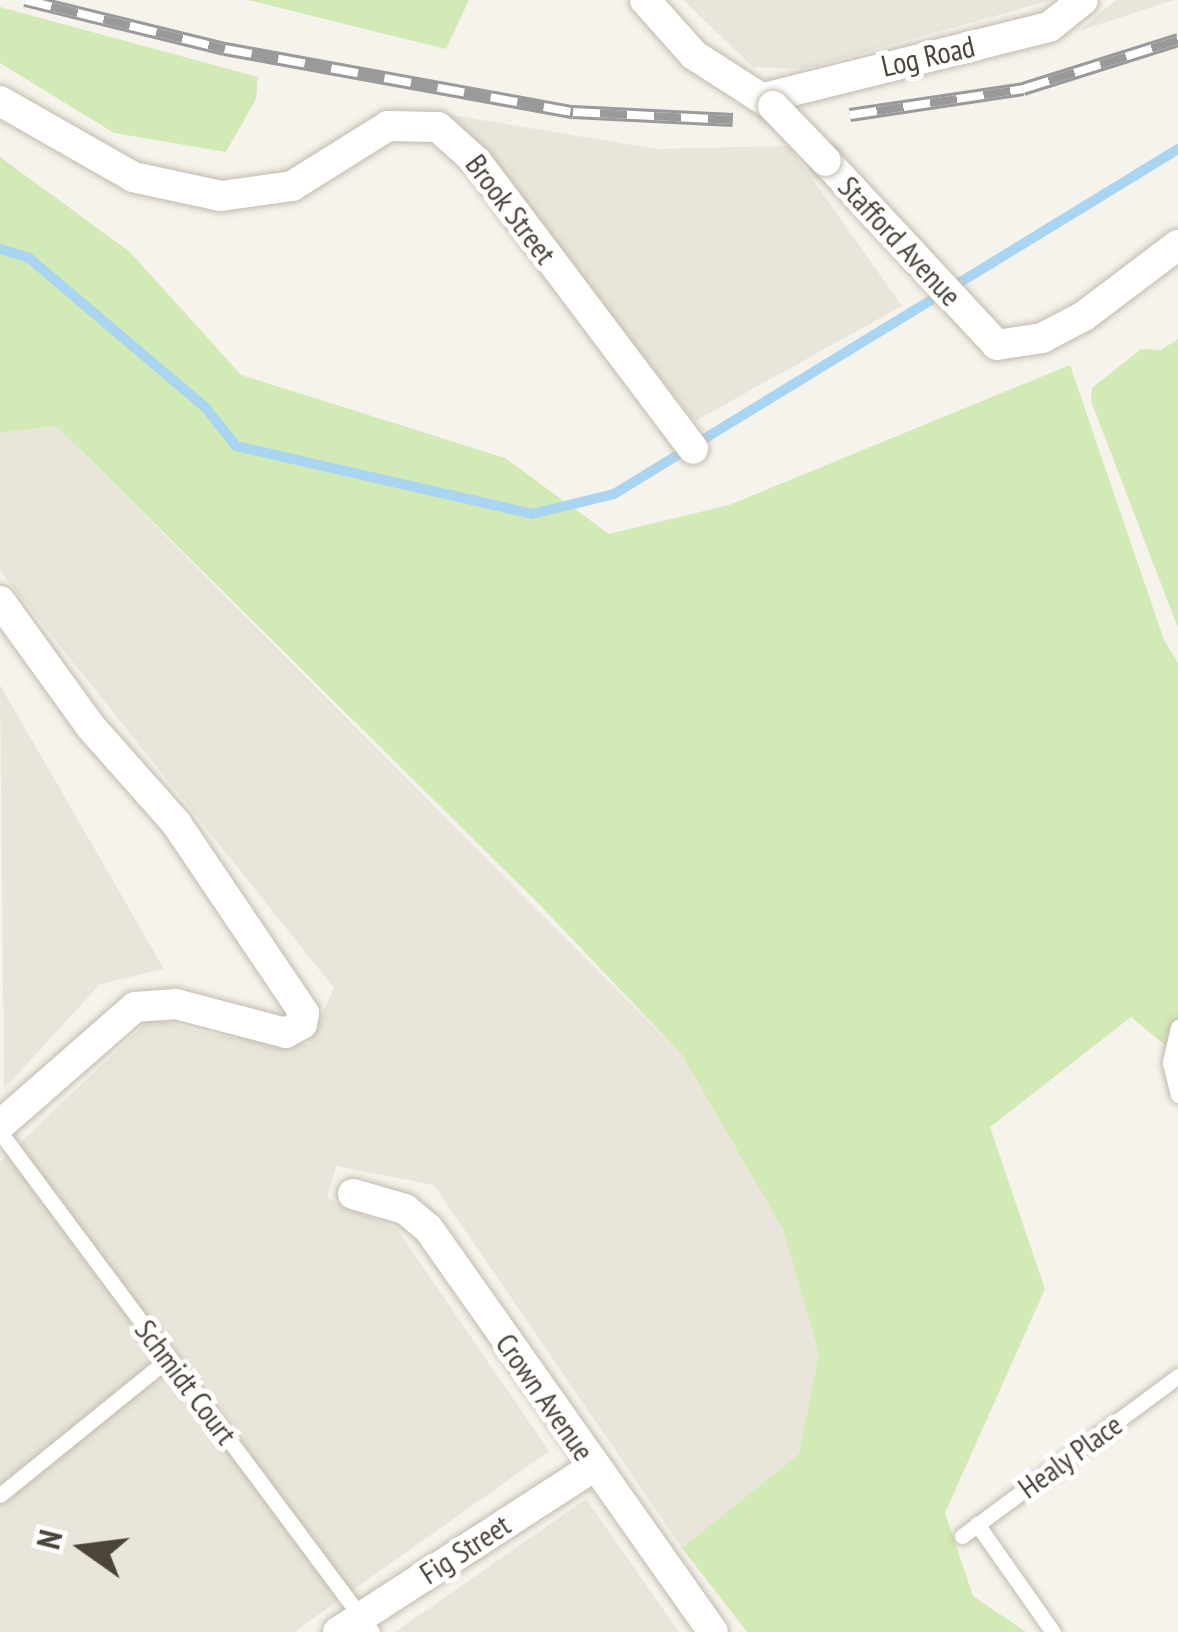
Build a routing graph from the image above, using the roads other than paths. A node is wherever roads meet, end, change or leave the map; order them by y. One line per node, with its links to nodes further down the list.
1 (645, 0): 4 (street, Stafford Avenue)
2 (1083, 0): 4 (street, Log Road)
3 (0, 101): 6 (street, Brook Street)
4 (769, 102): 5 (street, Stafford Avenue, bridge)
5 (1178, 245)
6 (693, 449)
7 (0, 601): 10 (street)
8 (1178, 1027): 9 (lane)
9 (1178, 1096)
10 (0, 1129): 12 (lane, Schmidt Court)
11 (353, 1194): 14 (street, Crown Avenue)
12 (168, 1359): 15 (lane); 18 (lane, Schmidt Court)
13 (1178, 1376): 16 (lane, Healy Place)
14 (593, 1467): 18 (street, Fig Street); 19 (street, Crown Avenue)
15 (0, 1495)
16 (977, 1524): 17 (lane, Healy Place); 20 (lane)
17 (962, 1536)
18 (357, 1627)
19 (713, 1632)
20 (1053, 1632)

